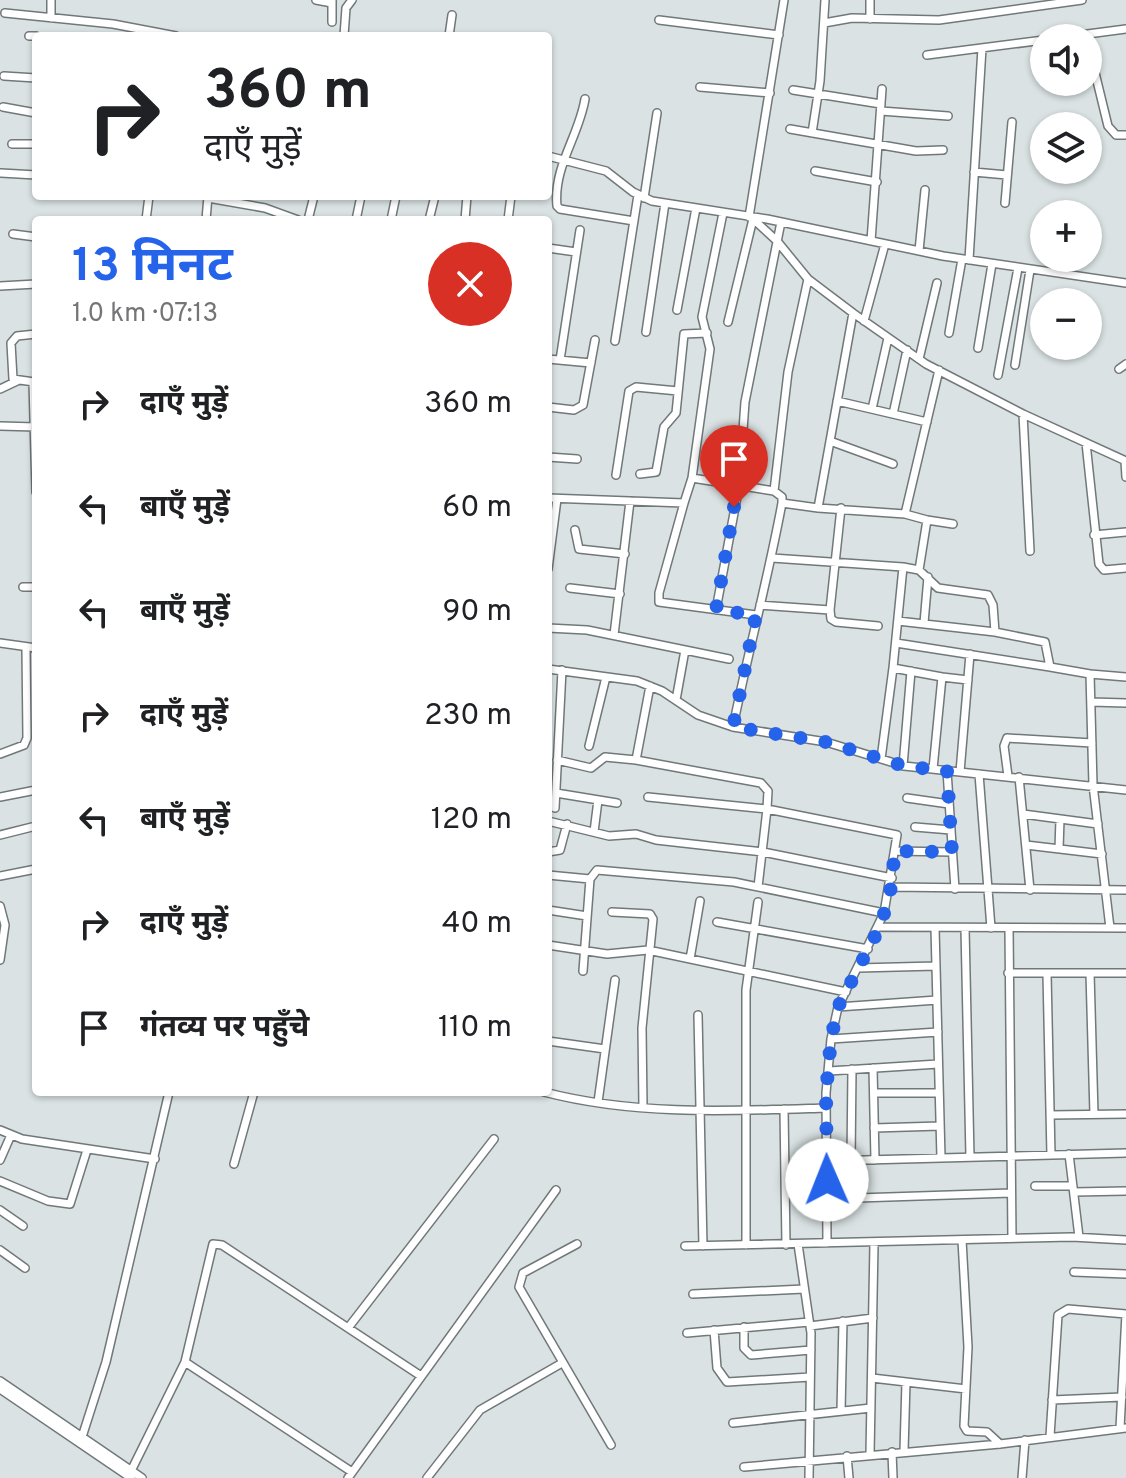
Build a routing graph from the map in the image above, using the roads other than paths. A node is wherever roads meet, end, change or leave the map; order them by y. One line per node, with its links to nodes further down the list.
1 (51, 0): 12 (street)
2 (316, 0): 8 (street)
3 (352, 0): 19 (street)
4 (784, 0): 22 (street)
5 (825, 0): 16 (street)
6 (870, 0): 13 (street)
7 (1082, 0): 9 (street)
8 (332, 2): 15 (street)
9 (1022, 4): 13 (street)
10 (5, 13): 12 (street)
11 (452, 15): 20 (street)
12 (51, 18): 18 (street)
13 (870, 19): 16 (street)
14 (659, 20): 22 (street)
15 (332, 22)
16 (824, 23): 32 (street)
17 (1126, 29): 21 (street)
18 (148, 32)
19 (344, 32)
20 (450, 32)
21 (1102, 33)
22 (779, 35): 31 (street)
23 (1030, 42): 24 (street)
24 (982, 48): 25 (street); 51 (street)
25 (927, 55)
26 (4, 76): 27 (street)
27 (32, 78)
28 (700, 87): 31 (street)
29 (882, 89): 36 (street)
30 (793, 90): 32 (street)
31 (770, 93): 64 (street)
32 (818, 94): 36 (street); 42 (street)
33 (1101, 96): 43 (street)
34 (585, 99): 49 (street)
35 (3, 107): 37 (street)
36 (881, 108): 39 (street); 46 (street)
37 (32, 112)
38 (657, 113): 57 (street)
39 (948, 116)
40 (1012, 122): 54 (street)
41 (790, 129): 42 (street)
42 (812, 133): 46 (street)
43 (1126, 135)
44 (12, 144): 45 (street)
45 (32, 144)
46 (880, 145): 47 (street); 55 (street)
47 (943, 150)
48 (552, 157): 49 (street)
49 (563, 158): 57 (street); 65 (street)
50 (815, 171): 55 (street)
51 (974, 172): 54 (street); 76 (street)
52 (1, 173): 53 (street)
53 (32, 175)
54 (1007, 175): 60 (street)
55 (877, 182): 71 (street)
56 (925, 190): 74 (street)
57 (641, 196): 59 (street); 65 (street)
58 (224, 200): 63 (street)
59 (665, 203): 61 (street); 92 (street)
60 (1005, 203)
61 (696, 208): 62 (street); 86 (street)
62 (723, 213): 64 (street); 93 (street)
63 (287, 216)
64 (751, 217): 66 (street); 70 (street); 91 (street)
65 (634, 221): 98 (street)
66 (781, 222): 70 (street); 71 (street)
67 (580, 230): 75 (street)
68 (13, 234): 69 (street)
69 (32, 236)
70 (777, 241): 81 (street); 132 (street)
71 (871, 241): 72 (street)
72 (885, 244): 74 (street); 90 (street)
73 (552, 249): 75 (street)
74 (919, 251): 76 (street)
75 (576, 252): 105 (street)
76 (966, 259): 77 (street); 94 (street)
77 (992, 264): 78 (street); 100 (street)
78 (1018, 268): 79 (street); 88 (street)
79 (1030, 270): 89 (street)
80 (1045, 272): 83 (street)
81 (808, 279): 87 (street); 133 (street)
82 (937, 283): 104 (street)
83 (1126, 283)
84 (32, 284): 85 (street)
85 (0, 286)
86 (677, 310)
87 (853, 313): 90 (street); 114 (street)
88 (1007, 315): 89 (street); 109 (street)
89 (1021, 319): 107 (street)
90 (864, 321): 96 (street)
91 (728, 322)
92 (646, 332)
93 (707, 333): 113 (street); 131 (street)
94 (949, 333)
95 (32, 335): 101 (street)
96 (888, 338): 102 (street); 116 (street)
97 (595, 340): 106 (street)
98 (615, 341)
99 (0, 348): 101 (street)
100 (978, 348)
101 (11, 349): 110 (street)
102 (907, 350): 104 (street); 117 (street)
103 (552, 359): 105 (street)
104 (919, 359): 108 (street)
105 (560, 360): 106 (street)
106 (591, 363): 115 (street)
107 (1015, 365)
108 (939, 370): 118 (street); 119 (street)
109 (998, 375)
110 (17, 381): 111 (street); 112 (street)
111 (32, 382)
112 (0, 389)
113 (678, 391): 128 (street); 129 (street)
114 (837, 401): 116 (street); 122 (street)
115 (552, 407)
116 (872, 409): 117 (street)
117 (893, 414): 119 (street)
118 (1023, 414): 123 (street); 146 (street)
119 (927, 422): 140 (street)
120 (0, 426): 121 (street)
121 (32, 427)
122 (830, 441): 127 (street); 138 (street)
123 (1086, 443): 126 (street); 145 (street)
124 (552, 457): 125 (street)
125 (577, 459)
126 (1126, 461): 130 (street)
127 (893, 464)
128 (640, 474)
129 (616, 475)
130 (1126, 477)
131 (692, 478): 132 (street); 136 (street)
132 (739, 486): 133 (street); 159 (street)
133 (774, 491): 137 (street)
134 (552, 498): 135 (street)
135 (630, 501): 136 (street); 147 (street)
136 (684, 503): 159 (street)
137 (782, 503): 138 (street); 148 (street)
138 (818, 508): 139 (street)
139 (841, 508): 140 (street); 149 (street)
140 (905, 514): 141 (street)
141 (927, 520): 142 (street); 152 (street)
142 (953, 524)
143 (575, 530): 147 (street)
144 (1126, 532): 145 (street)
145 (1094, 535): 151 (street)
146 (1030, 551)
147 (625, 554): 157 (street)
148 (772, 558): 149 (street); 158 (street)
149 (834, 561): 150 (street); 160 (street)
150 (903, 567): 152 (street); 162 (street)
151 (1126, 568)
152 (919, 570): 153 (street)
153 (928, 577): 163 (street); 166 (street)
154 (23, 587): 155 (street)
155 (32, 587)
156 (570, 588): 157 (street)
157 (620, 594): 167 (street)
158 (760, 605): 160 (street); 161 (street)
159 (716, 610): 161 (street)
160 (830, 610): 164 (street)
161 (756, 615): 189 (street)
162 (898, 621): 163 (street); 169 (street)
163 (924, 623): 166 (street)
164 (878, 626)
165 (552, 628): 167 (street)
166 (995, 632): 175 (street)
167 (614, 635): 172 (street)
168 (0, 643): 170 (street)
169 (896, 643): 173 (street); 176 (street)
170 (26, 648): 171 (street); 192 (street)
171 (32, 648)
172 (685, 650): 174 (street); 186 (street)
173 (970, 654): 175 (street); 184 (street)
174 (729, 659)
175 (1050, 667): 180 (street)
176 (893, 668): 179 (street); 193 (street)
177 (552, 669): 178 (street)
178 (562, 670): 181 (street); 194 (street)
179 (911, 671): 182 (street); 196 (street)
180 (1090, 674): 183 (street); 187 (street)
181 (606, 677): 185 (street); 191 (street)
182 (942, 677): 184 (street); 197 (street)
183 (1126, 677)
184 (968, 680): 199 (street)
185 (650, 686): 186 (street); 195 (street)
186 (676, 700): 189 (street)
187 (1091, 702): 188 (street); 190 (street)
188 (1126, 703)
189 (733, 727): 193 (street)
190 (1092, 743): 201 (street); 203 (street)
191 (589, 746)
192 (0, 754)
193 (881, 759): 196 (street)
194 (557, 760): 195 (street); 206 (street)
195 (636, 760): 214 (street)
196 (903, 766): 197 (street)
197 (933, 769): 198 (street)
198 (947, 771): 199 (street); 212 (street)
199 (960, 772): 200 (street)
200 (979, 774): 201 (street); 240 (street)
201 (1008, 776): 202 (street)
202 (1019, 777): 203 (street); 215 (street)
203 (1093, 785): 204 (street); 219 (street)
204 (1126, 790)
205 (32, 791): 207 (street)
206 (556, 793): 210 (street); 213 (street)
207 (0, 797)
208 (648, 797): 214 (street)
209 (907, 798): 212 (street)
210 (598, 800): 211 (street); 223 (street)
211 (617, 803)
212 (949, 804): 222 (street)
213 (555, 808)
214 (767, 809): 228 (street); 229 (street)
215 (1023, 814): 216 (street); 225 (street)
216 (1060, 819): 219 (street); 226 (street)
217 (552, 822): 218 (street)
218 (567, 824): 223 (street); 227 (street)
219 (1098, 824): 231 (street)
220 (32, 827): 224 (street)
221 (915, 827): 222 (street)
222 (951, 830): 230 (street)
223 (594, 832): 229 (street)
224 (0, 835)
225 (1026, 845): 226 (street); 241 (street)
226 (1059, 849): 231 (street)
227 (552, 851)
228 (895, 851): 230 (street); 235 (street)
229 (763, 852): 235 (street); 237 (street)
230 (952, 852): 239 (street)
231 (1102, 854): 242 (street)
232 (32, 870): 234 (street)
233 (552, 875): 236 (street)
234 (0, 876)
235 (892, 878): 238 (street)
236 (590, 879): 237 (street); 250 (street)
237 (758, 887): 249 (street)
238 (891, 887): 239 (street); 249 (street)
239 (955, 889): 240 (street)
240 (989, 890): 241 (street); 256 (street)
241 (1030, 890): 242 (street)
242 (1106, 890): 243 (street); 258 (street)
243 (1126, 890)
244 (700, 901): 264 (street)
245 (758, 902): 252 (street)
246 (0, 906): 265 (street)
247 (552, 911): 250 (street)
248 (612, 912): 262 (street)
249 (884, 913): 253 (street)
250 (587, 916): 263 (street)
251 (717, 922): 252 (street)
252 (754, 927): 261 (street); 269 (street)
253 (880, 927): 254 (street); 261 (street)
254 (935, 928): 255 (street); 266 (street)
255 (965, 928): 256 (street); 311 (street)
256 (991, 928): 257 (street)
257 (1009, 928): 258 (street); 270 (street)
258 (1110, 928): 259 (street)
259 (1126, 928)
260 (552, 946): 263 (street)
261 (868, 949): 267 (street)
262 (648, 950): 263 (street); 264 (street); 293 (street)
263 (584, 951): 268 (street)
264 (690, 959): 269 (street)
265 (0, 960)
266 (936, 966): 267 (street); 276 (street)
267 (858, 968): 275 (street)
268 (583, 971)
269 (747, 971): 275 (street); 296 (street)
270 (1008, 973): 273 (street); 310 (street)
271 (1090, 973): 272 (street); 273 (street); 298 (street)
272 (1126, 973)
273 (1047, 974): 300 (street)
274 (615, 980): 282 (street)
275 (846, 992): 277 (street)
276 (937, 1000): 277 (street); 279 (street)
277 (838, 1007): 280 (street)
278 (698, 1015): 297 (street)
279 (938, 1032): 280 (street); 283 (street)
280 (831, 1039): 286 (street)
281 (552, 1042): 282 (street)
282 (605, 1049): 292 (street)
283 (938, 1064): 284 (street); 289 (street)
284 (873, 1068): 285 (street); 288 (street)
285 (852, 1069): 286 (street); 315 (street)
286 (829, 1071): 294 (street)
287 (552, 1093): 292 (street)
288 (874, 1093): 289 (street); 302 (street)
289 (939, 1093): 301 (street)
290 (168, 1096): 313 (street)
291 (253, 1096): 318 (street)
292 (598, 1102): 293 (street)
293 (643, 1107): 297 (street)
294 (826, 1108): 295 (street); 317 (street)
295 (784, 1109): 296 (street); 337 (street)
296 (744, 1111): 297 (street); 336 (street)
297 (698, 1112): 339 (street)
298 (1094, 1114): 299 (street); 300 (street)
299 (1126, 1114)
300 (1050, 1115): 309 (street)
301 (940, 1126): 302 (street); 312 (street)
302 (874, 1128): 316 (street)
303 (0, 1130): 304 (street)
304 (11, 1135): 306 (street); 314 (street)
305 (494, 1139): 351 (street)
306 (87, 1150): 313 (street); 319 (street)
307 (1126, 1153): 308 (street)
308 (1069, 1154): 309 (street); 321 (street)
309 (1051, 1155): 310 (street)
310 (1009, 1156): 311 (street); 324 (street)
311 (970, 1157): 312 (street)
312 (941, 1158): 316 (street)
313 (155, 1159): 372 (street)
314 (0, 1160)
315 (851, 1160): 316 (street); 317 (street)
316 (875, 1160)
317 (827, 1161): 325 (street)
318 (234, 1164)
319 (0, 1181)
320 (1035, 1186): 321 (street)
321 (1074, 1189): 323 (street); 328 (street)
322 (556, 1190): 357 (street)
323 (1126, 1191)
324 (1011, 1193): 325 (street); 329 (street)
325 (827, 1199): 332 (street)
326 (0, 1210): 327 (street)
327 (23, 1226)
328 (1079, 1237): 329 (street); 331 (street)
329 (1012, 1238): 330 (street)
330 (962, 1240): 335 (street); 363 (street)
331 (1126, 1240)
332 (827, 1243): 334 (street); 335 (street)
333 (577, 1244): 356 (street)
334 (798, 1244): 337 (street); 344 (street)
335 (874, 1244): 347 (street)
336 (746, 1245): 337 (street); 339 (street)
337 (786, 1245)
338 (685, 1246): 339 (street)
339 (703, 1246)
340 (0, 1250): 341 (street)
341 (25, 1268)
342 (1074, 1272): 343 (street)
343 (1126, 1274)
344 (804, 1289): 345 (street); 349 (street)
345 (693, 1294)
346 (1126, 1314): 364 (street); 365 (street)
347 (873, 1318): 348 (street); 359 (street)
348 (843, 1321): 349 (street); 367 (street)
349 (809, 1324): 350 (street); 354 (street)
350 (744, 1327): 352 (street); 354 (street)
351 (348, 1328): 355 (street); 357 (street)
352 (714, 1330): 353 (street); 358 (street)
353 (687, 1333)
354 (811, 1350): 358 (street)
355 (185, 1362): 382 (street); 383 (street)
356 (562, 1363): 375 (street); 385 (street)
357 (421, 1376): 383 (street)
358 (810, 1377): 368 (street)
359 (872, 1378): 361 (street); 366 (street)
360 (0, 1381): 372 (street)
361 (906, 1382): 363 (street); 376 (street)
362 (0, 1389): 382 (street)
363 (966, 1389): 374 (street)
364 (1122, 1397): 365 (street); 370 (street)
365 (1052, 1400): 371 (street)
366 (871, 1408): 367 (street); 378 (street)
367 (841, 1411): 368 (street)
368 (810, 1413): 369 (street); 380 (street)
369 (733, 1423)
370 (1123, 1428): 371 (street)
371 (1050, 1436): 373 (street)
372 (82, 1437): 382 (street)
373 (1025, 1440): 374 (street); 389 (street)
374 (1000, 1444): 376 (street)
375 (611, 1445)
376 (904, 1451): 377 (street)
377 (892, 1452): 378 (street); 388 (street)
378 (870, 1454): 379 (street)
379 (847, 1456): 380 (street); 387 (street)
380 (810, 1460): 381 (street); 386 (street)
381 (744, 1467)
382 (131, 1474): 384 (street)
383 (350, 1475)
384 (142, 1478)
385 (427, 1478)
386 (809, 1478)
387 (849, 1478)
388 (893, 1478)
389 (1022, 1478)

